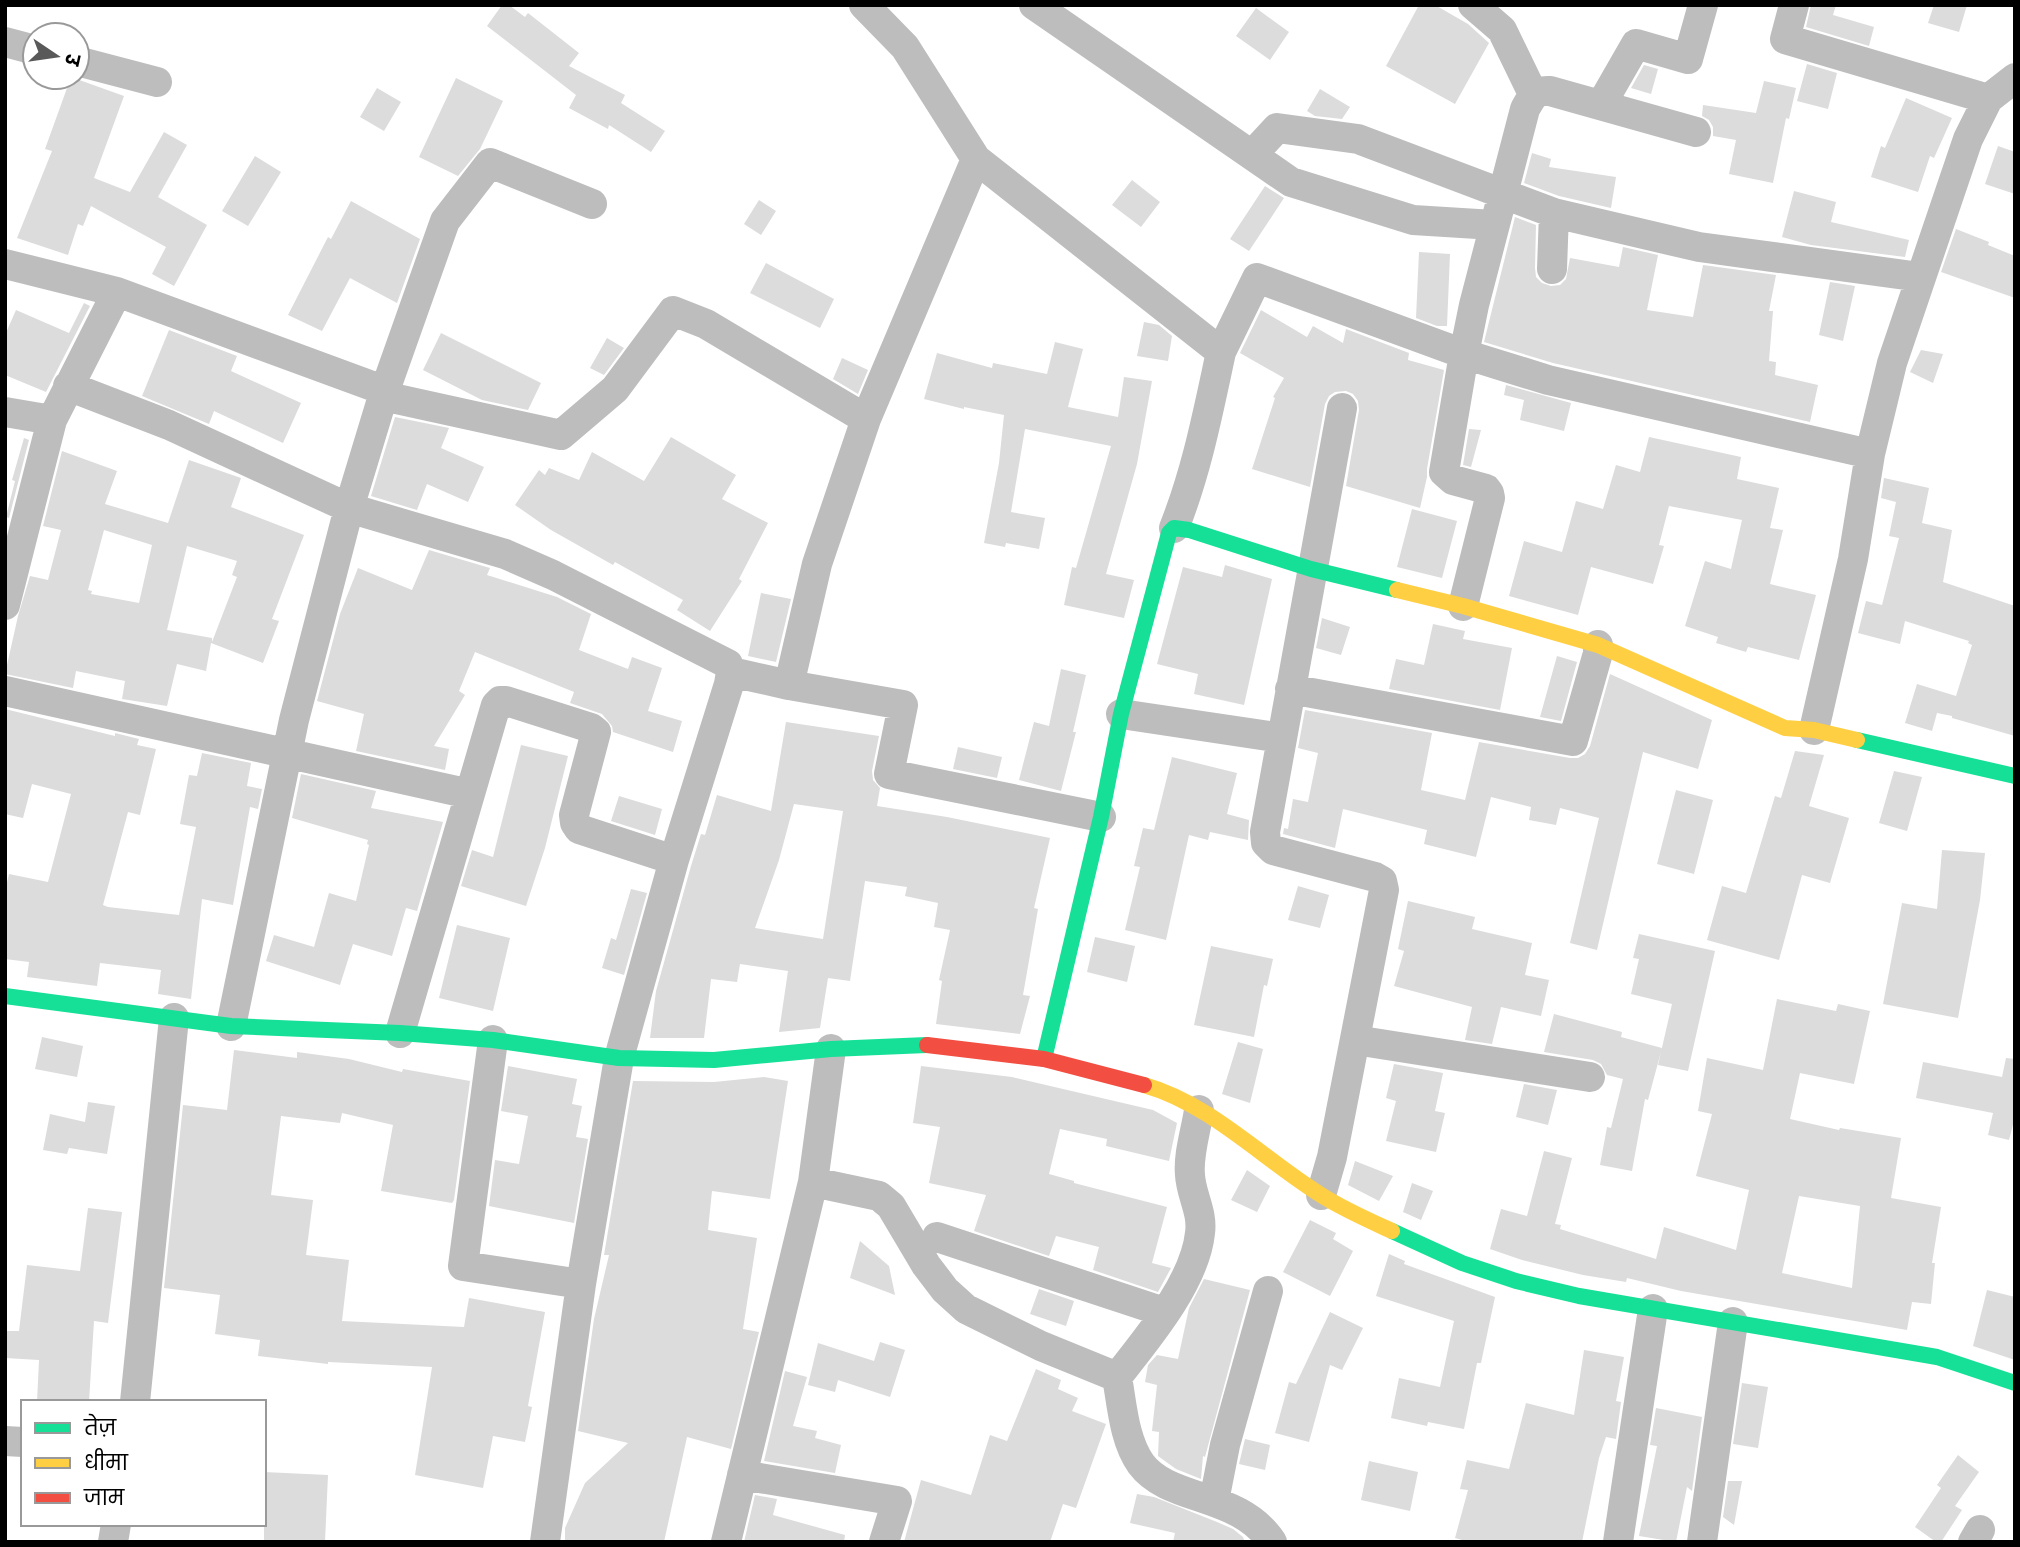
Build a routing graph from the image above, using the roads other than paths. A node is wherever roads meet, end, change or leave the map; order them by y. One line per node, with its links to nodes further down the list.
1 (864, 5): 14 (street)
2 (1034, 5): 13 (street)
3 (1473, 5): 9 (street)
4 (1703, 5): 11 (street)
5 (1794, 5): 10 (street)
6 (91, 65): 8 (street)
7 (2015, 78): 10 (street)
8 (157, 82)
9 (1533, 94): 11 (street); 15 (street)
10 (1988, 99): 21 (street)
11 (1601, 105): 12 (street)
12 (1696, 132)
13 (1252, 155): 15 (street); 18 (street)
14 (976, 159): 23 (street); 29 (street)
15 (1502, 194): 17 (street); 18 (street)
16 (592, 204): 26 (street)
17 (1554, 213): 20 (street); 21 (street)
18 (1494, 225): 24 (street)
19 (5, 264): 22 (street)
20 (1552, 269)
21 (1920, 277): 31 (street)
22 (117, 292): 25 (street); 26 (street)
23 (1220, 352): 24 (street); 33 (street)
24 (1464, 354): 31 (street); 36 (street)
25 (68, 386): 30 (street); 32 (street)
26 (383, 396): 29 (street); 32 (street)
27 (1342, 408): 34 (street)
28 (5, 412): 30 (street)
29 (866, 419): 39 (street)
30 (52, 421): 35 (street)
31 (1870, 454): 43 (street)
32 (349, 508): 38 (street); 45 (street)
33 (1174, 527): 34 (street); 42 (street)
34 (1311, 569): 36 (street); 40 (street)
35 (5, 605)
36 (1463, 606): 37 (street)
37 (1598, 645): 40 (street); 43 (street)
38 (731, 672): 39 (street); 49 (street)
39 (789, 685): 48 (street)
40 (1290, 689): 44 (street)
41 (5, 691): 45 (street)
42 (1121, 714): 44 (street); 48 (street)
43 (1814, 730): 46 (street)
44 (1282, 738): 55 (street)
45 (287, 753): 47 (street); 52 (street)
46 (2015, 776)
47 (470, 794): 49 (street); 53 (street)
48 (1101, 817): 58 (street)
49 (674, 860): 57 (street)
50 (5, 996): 51 (street)
51 (174, 1018): 52 (street); 71 (street)
52 (231, 1026): 53 (street)
53 (400, 1033): 54 (street)
54 (493, 1040): 57 (street); 64 (street)
55 (1355, 1040): 59 (street); 62 (street)
56 (831, 1049): 57 (street); 58 (street); 61 (street)
57 (619, 1058): 64 (street)
58 (1044, 1059): 60 (street)
59 (1590, 1076)
60 (1199, 1110): 62 (street); 67 (street)
61 (813, 1182): 69 (street); 72 (street)
62 (1321, 1195): 66 (street)
63 (937, 1237): 67 (street)
64 (581, 1284): 74 (street)
65 (1268, 1291): 73 (street)
66 (1653, 1309): 68 (street); 78 (street)
67 (1164, 1312): 69 (street)
68 (1733, 1322): 70 (street); 79 (street)
69 (1117, 1377): 73 (street)
70 (2015, 1383)
71 (135, 1400)
72 (742, 1475): 75 (street); 76 (street)
73 (1214, 1501): 77 (street)
74 (545, 1542)
75 (726, 1542)
76 (884, 1542)
77 (1272, 1542)
78 (1618, 1542)
79 (1702, 1542)

